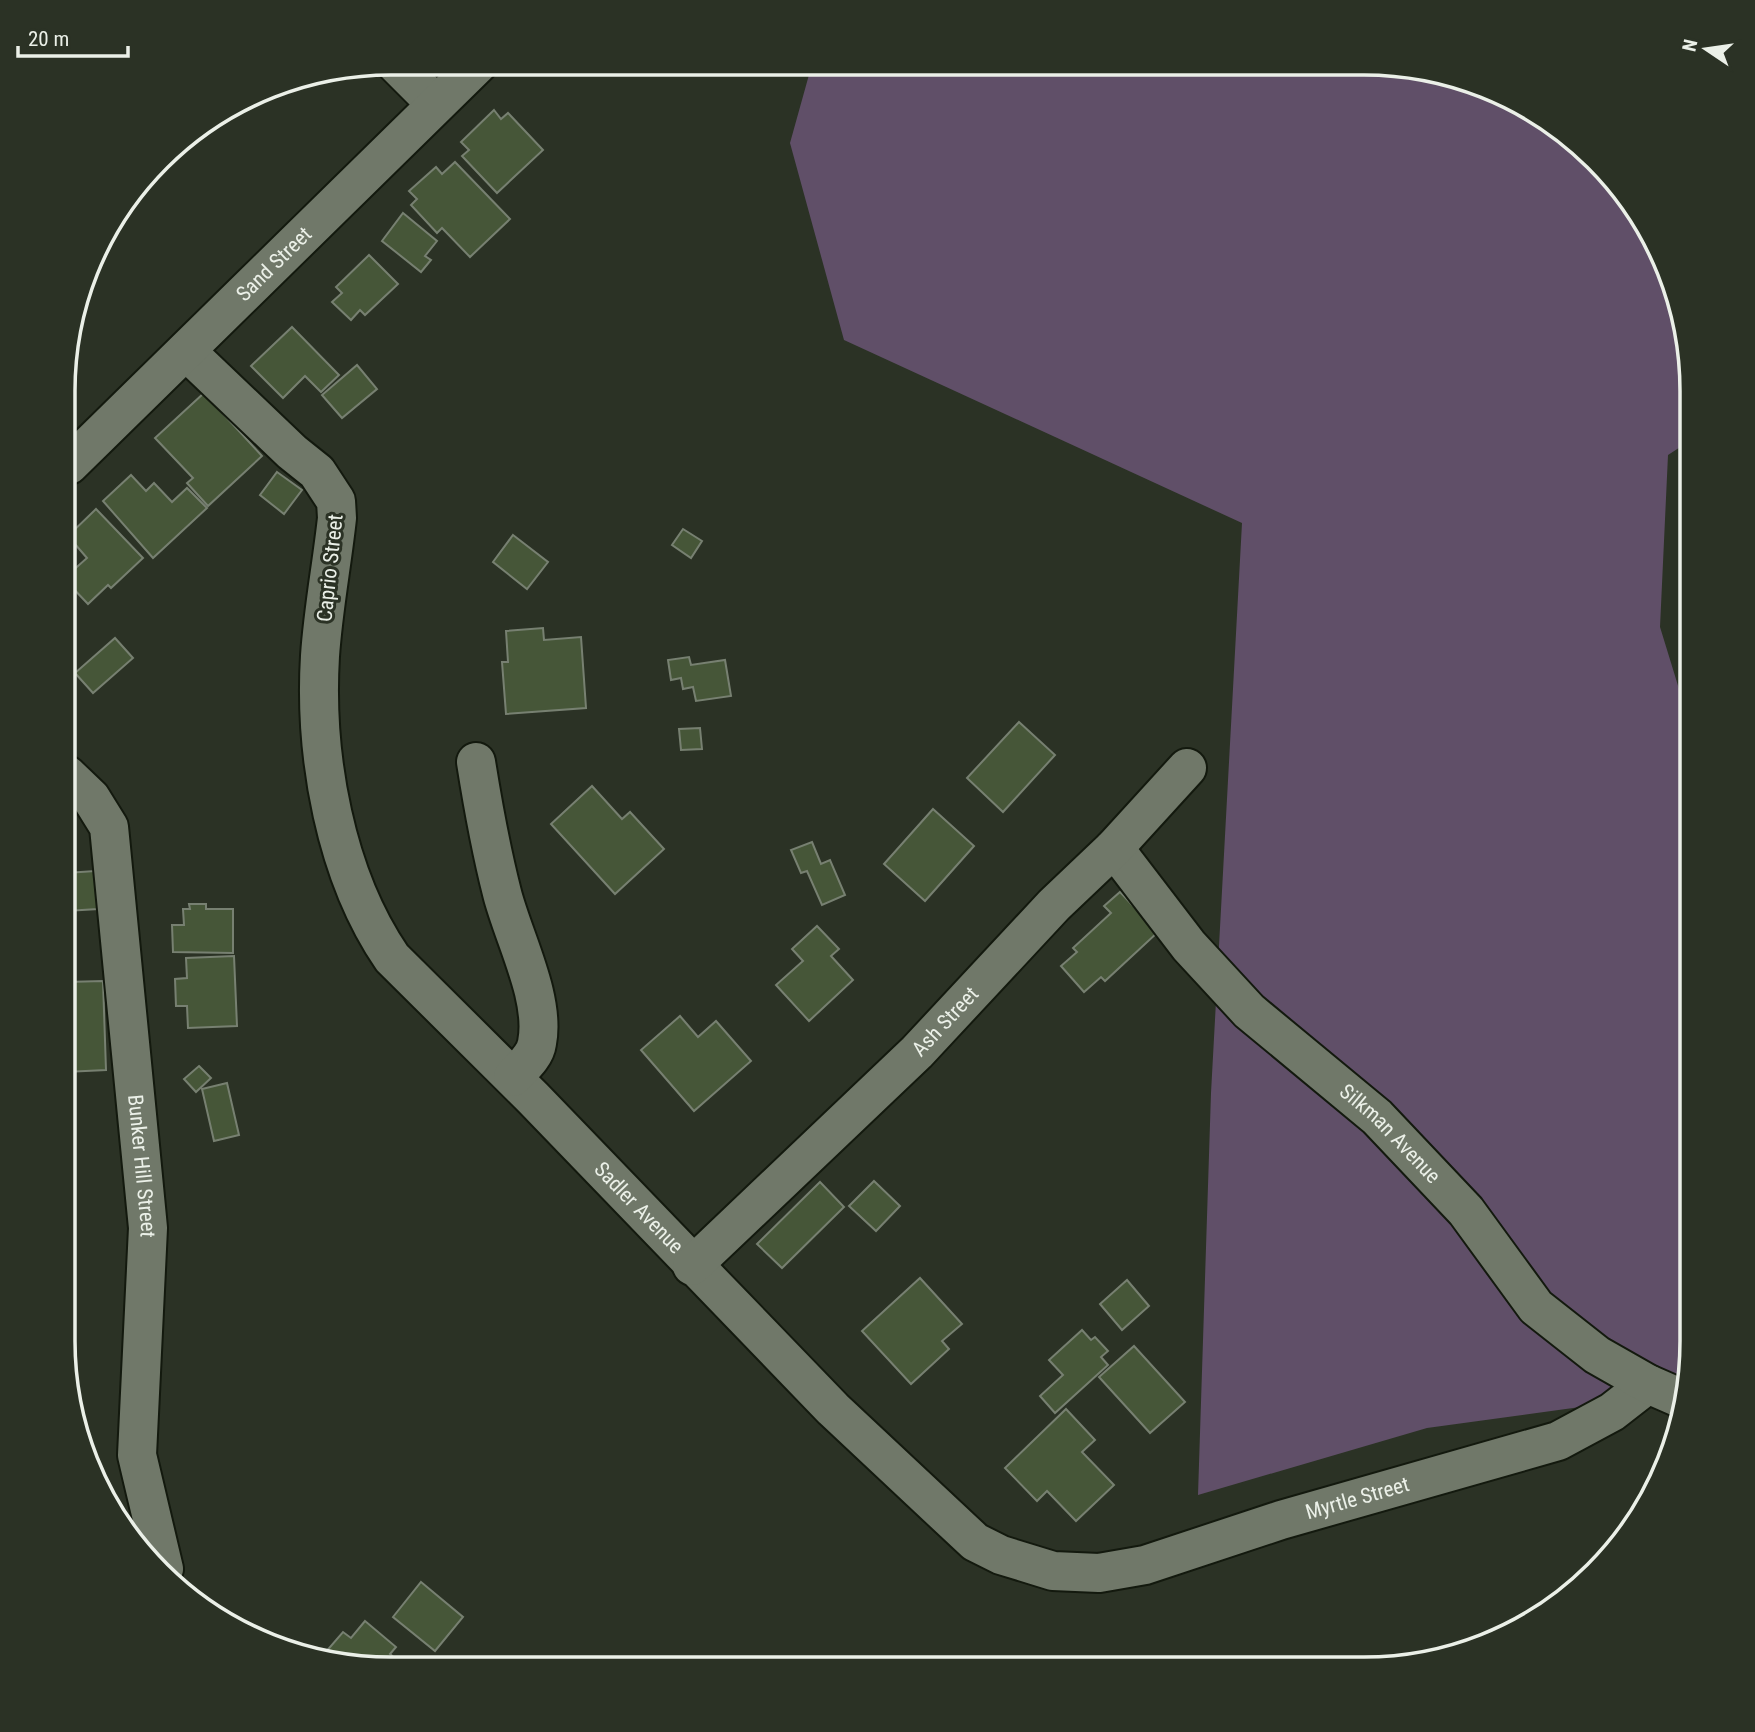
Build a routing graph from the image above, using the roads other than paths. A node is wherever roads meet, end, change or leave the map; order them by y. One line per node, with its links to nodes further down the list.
1 (408, 75): 3 (street)
2 (466, 75): 3 (street, Sand Street)
3 (436, 104): 4 (street, Sand Street)
4 (186, 351): 5 (street, Sand Street); 7 (street, Caprio Street)
5 (75, 458)
6 (475, 762): 11 (street)
7 (325, 765): 11 (street, Sadler Avenue)
8 (1187, 768): 10 (street, Ash Street)
9 (75, 783): 14 (street, Bunker Hill Street)
10 (1114, 848): 12 (street, Ash Street); 13 (street, Silkman Avenue)
11 (513, 1077): 12 (street, Sadler Avenue)
12 (692, 1266): 15 (street, Sadler Avenue)
13 (1664, 1391): 15 (street, Myrtle Street)
14 (161, 1557)
15 (1053, 1571)

